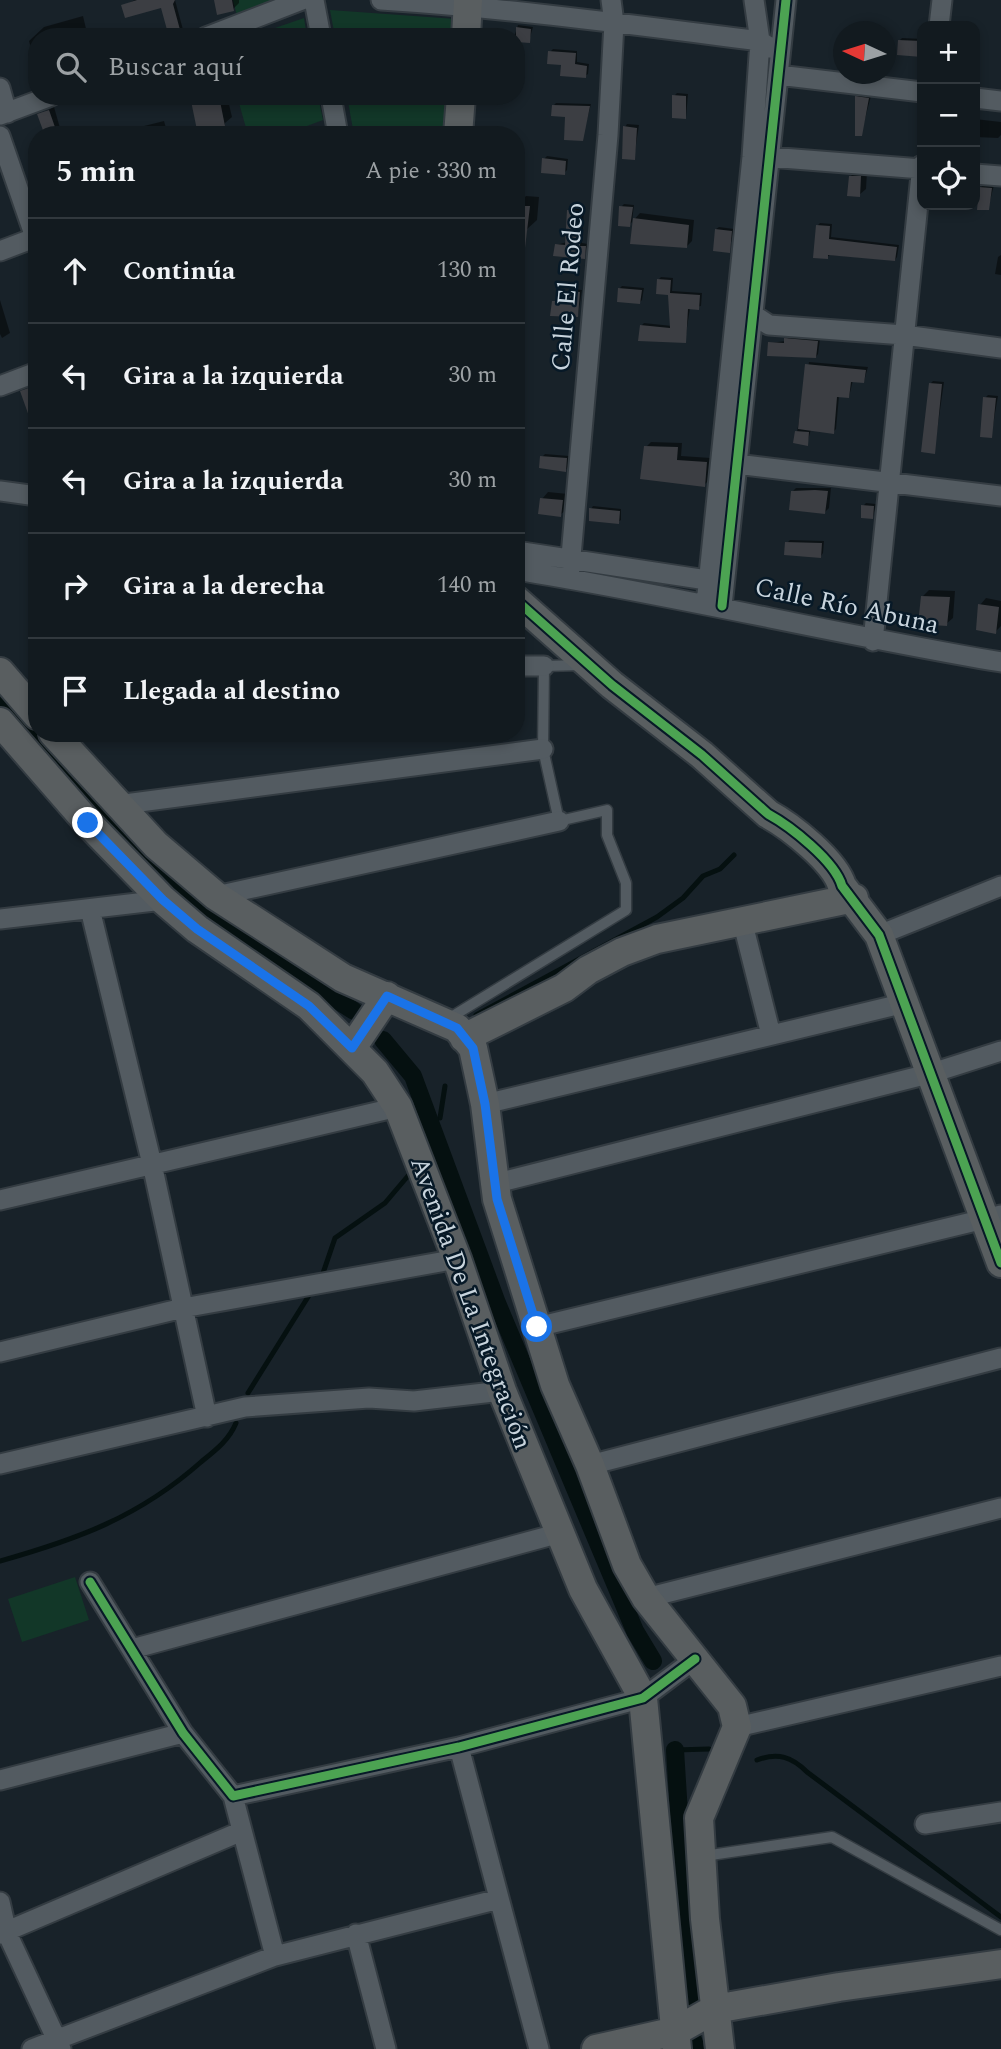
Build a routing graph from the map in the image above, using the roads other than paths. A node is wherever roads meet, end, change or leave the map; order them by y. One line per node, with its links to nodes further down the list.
1 (302, 0): 11 (street)
2 (314, 0): 12 (street)
3 (381, 0): 8 (street)
4 (611, 0): 10 (street, Calle El Rodeo)
5 (754, 0): 14 (street)
6 (786, 0): 15 (street)
7 (942, 0): 9 (street)
8 (468, 3): 10 (street); 13 (main road)
9 (940, 21)
10 (614, 23): 14 (street); 48 (street, Calle El Rodeo)
11 (229, 28)
12 (319, 28)
13 (467, 28)
14 (760, 41): 15 (street); 36 (street)
15 (780, 54): 16 (street)
16 (778, 75): 18 (street); 28 (street)
17 (0, 88): 24 (street)
18 (917, 91)
19 (980, 99): 20 (street)
20 (1001, 101)
21 (28, 105): 24 (street)
22 (331, 105): 25 (street)
23 (460, 105): 26 (main road)
24 (4, 114)
25 (332, 126)
26 (459, 126)
27 (0, 136): 33 (street)
28 (769, 157): 29 (street); 37 (street)
29 (917, 168)
30 (980, 174): 31 (street)
31 (1001, 176)
32 (917, 210): 38 (street)
33 (28, 216)
34 (28, 242): 35 (street)
35 (0, 251)
36 (735, 299): 37 (street); 50 (street)
37 (752, 316): 38 (street); 42 (street)
38 (904, 335): 39 (street); 43 (street)
39 (1001, 348)
40 (28, 375): 41 (street)
41 (0, 386)
42 (736, 464): 43 (street); 50 (street)
43 (889, 481): 46 (street); 53 (street)
44 (0, 491): 45 (street)
45 (28, 495)
46 (1001, 496)
47 (525, 554): 48 (street)
48 (570, 569): 49 (street, Calle Río Abuna); 50 (street); 51 (street, Calle Río Abuna)
49 (525, 570)
50 (716, 581): 51 (street)
51 (714, 605): 53 (street, Calle Río Abuna)
52 (525, 608): 55 (main road)
53 (873, 641): 54 (street, Calle Río Abuna)
54 (1001, 662)
55 (589, 665): 57 (lane); 67 (main road)
56 (525, 666): 57 (street)
57 (544, 666): 62 (lane)
58 (17, 683): 59 (main road)
59 (28, 701)
60 (0, 722): 68 (main road, Avenida De La Integración)
61 (61, 742): 63 (main road)
62 (543, 749): 63 (street); 64 (lane)
63 (117, 806): 66 (main road)
64 (559, 821): 66 (street); 75 (lane)
65 (1001, 886): 72 (street)
66 (216, 896): 73 (main road)
67 (854, 898): 71 (main road); 72 (main road)
68 (163, 900): 69 (street); 77 (main road, Avenida De La Integración)
69 (90, 909): 70 (street); 82 (street)
70 (0, 919)
71 (742, 920): 75 (main road); 76 (street)
72 (879, 935): 74 (main road)
73 (387, 996): 75 (main road); 77 (main road)
74 (905, 1003): 76 (street); 79 (main road)
75 (455, 1030): 80 (main road, Avenida De La Integración)
76 (771, 1035): 80 (street)
77 (352, 1048): 81 (main road, Avenida De La Integración)
78 (1001, 1051): 79 (street)
79 (932, 1073): 83 (street); 85 (main road)
80 (485, 1104): 83 (main road, Avenida De La Integración)
81 (398, 1107): 82 (street); 86 (main road, Avenida De La Integración)
82 (152, 1164): 84 (street); 88 (street)
83 (497, 1183): 89 (main road, Avenida De La Integración)
84 (0, 1200)
85 (994, 1218): 87 (main road); 89 (street)
86 (457, 1259): 88 (street); 92 (main road, Avenida De La Integración)
87 (1001, 1263)
88 (183, 1308): 90 (street); 93 (street)
89 (537, 1327): 95 (main road, Avenida De La Integración)
90 (0, 1352)
91 (1001, 1358): 95 (street)
92 (502, 1391): 93 (street); 97 (main road, Avenida De La Integración)
93 (206, 1417): 94 (street)
94 (0, 1464)
95 (590, 1465): 99 (main road, Avenida De La Integración)
96 (1001, 1508): 99 (street)
97 (560, 1533): 100 (street); 103 (main road, Avenida De La Integración)
98 (90, 1582): 100 (street)
99 (646, 1598): 101 (main road, Avenida De La Integración)
100 (132, 1649): 105 (street)
101 (695, 1659): 103 (street); 104 (main road, Avenida De La Integración)
102 (1001, 1666): 104 (street)
103 (643, 1698): 106 (street); 121 (main road, Avenida De La Integración)
104 (737, 1727): 112 (main road)
105 (183, 1733): 107 (street); 108 (street)
106 (459, 1747): 108 (street); 113 (street)
107 (0, 1780)
108 (233, 1796): 111 (street)
109 (1001, 1812): 110 (street)
110 (925, 1824)
111 (242, 1831): 116 (street); 118 (street)
112 (700, 1857): 115 (lane); 120 (main road)
113 (499, 1899): 117 (street); 125 (street)
114 (0, 1902): 116 (street)
115 (1001, 1930)
116 (4, 1933): 122 (street)
117 (356, 1934): 118 (street); 124 (street)
118 (275, 1956): 122 (street)
119 (1001, 1964): 120 (main road)
120 (715, 2009): 121 (main road); 127 (main road)
121 (677, 2040): 126 (main road)
122 (58, 2044): 123 (street)
123 (32, 2049)
124 (386, 2049)
125 (539, 2049)
126 (596, 2049)
127 (720, 2049)

